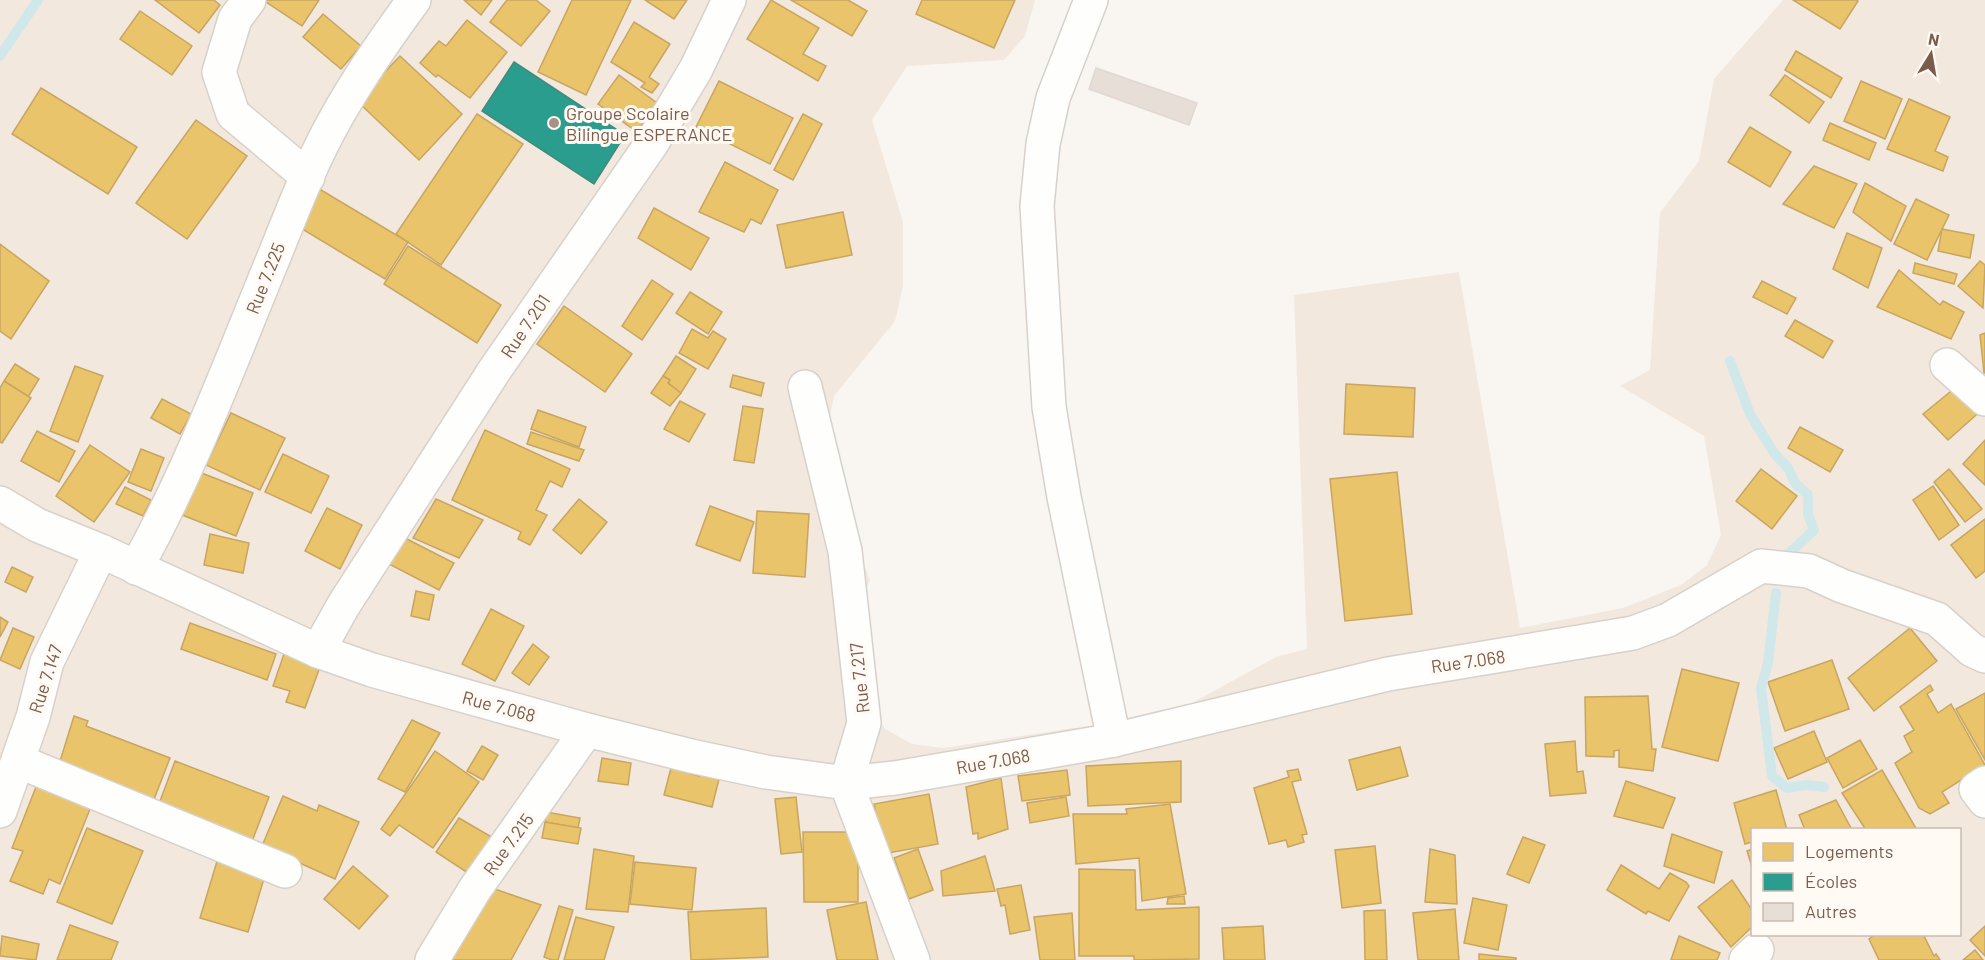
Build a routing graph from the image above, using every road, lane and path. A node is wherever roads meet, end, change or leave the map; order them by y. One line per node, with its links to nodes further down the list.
1 (249, 0): 5 (street)
2 (414, 0): 5 (street, Rue 7.225)
3 (729, 0): 12 (street, Rue 7.201)
4 (1091, 0): 15 (street)
5 (308, 177): 11 (street, Rue 7.225)
6 (1947, 365): 8 (street)
7 (805, 387): 17 (street, Rue 7.217)
8 (1985, 399)
9 (0, 503): 10 (street, Rue 7.068)
10 (101, 550): 11 (street, Rue 7.068); 16 (street, Rue 7.147)
11 (136, 568): 12 (street, Rue 7.068)
12 (318, 651): 14 (street, Rue 7.068)
13 (1985, 656): 15 (street, Rue 7.068)
14 (587, 730): 17 (street, Rue 7.068); 20 (street, Rue 7.215)
15 (1114, 740): 17 (street, Rue 7.068)
16 (18, 761): 18 (street, Rue 7.147); 19 (street)
17 (846, 783): 21 (street)
18 (0, 811)
19 (285, 871)
20 (432, 960)
21 (913, 960)

